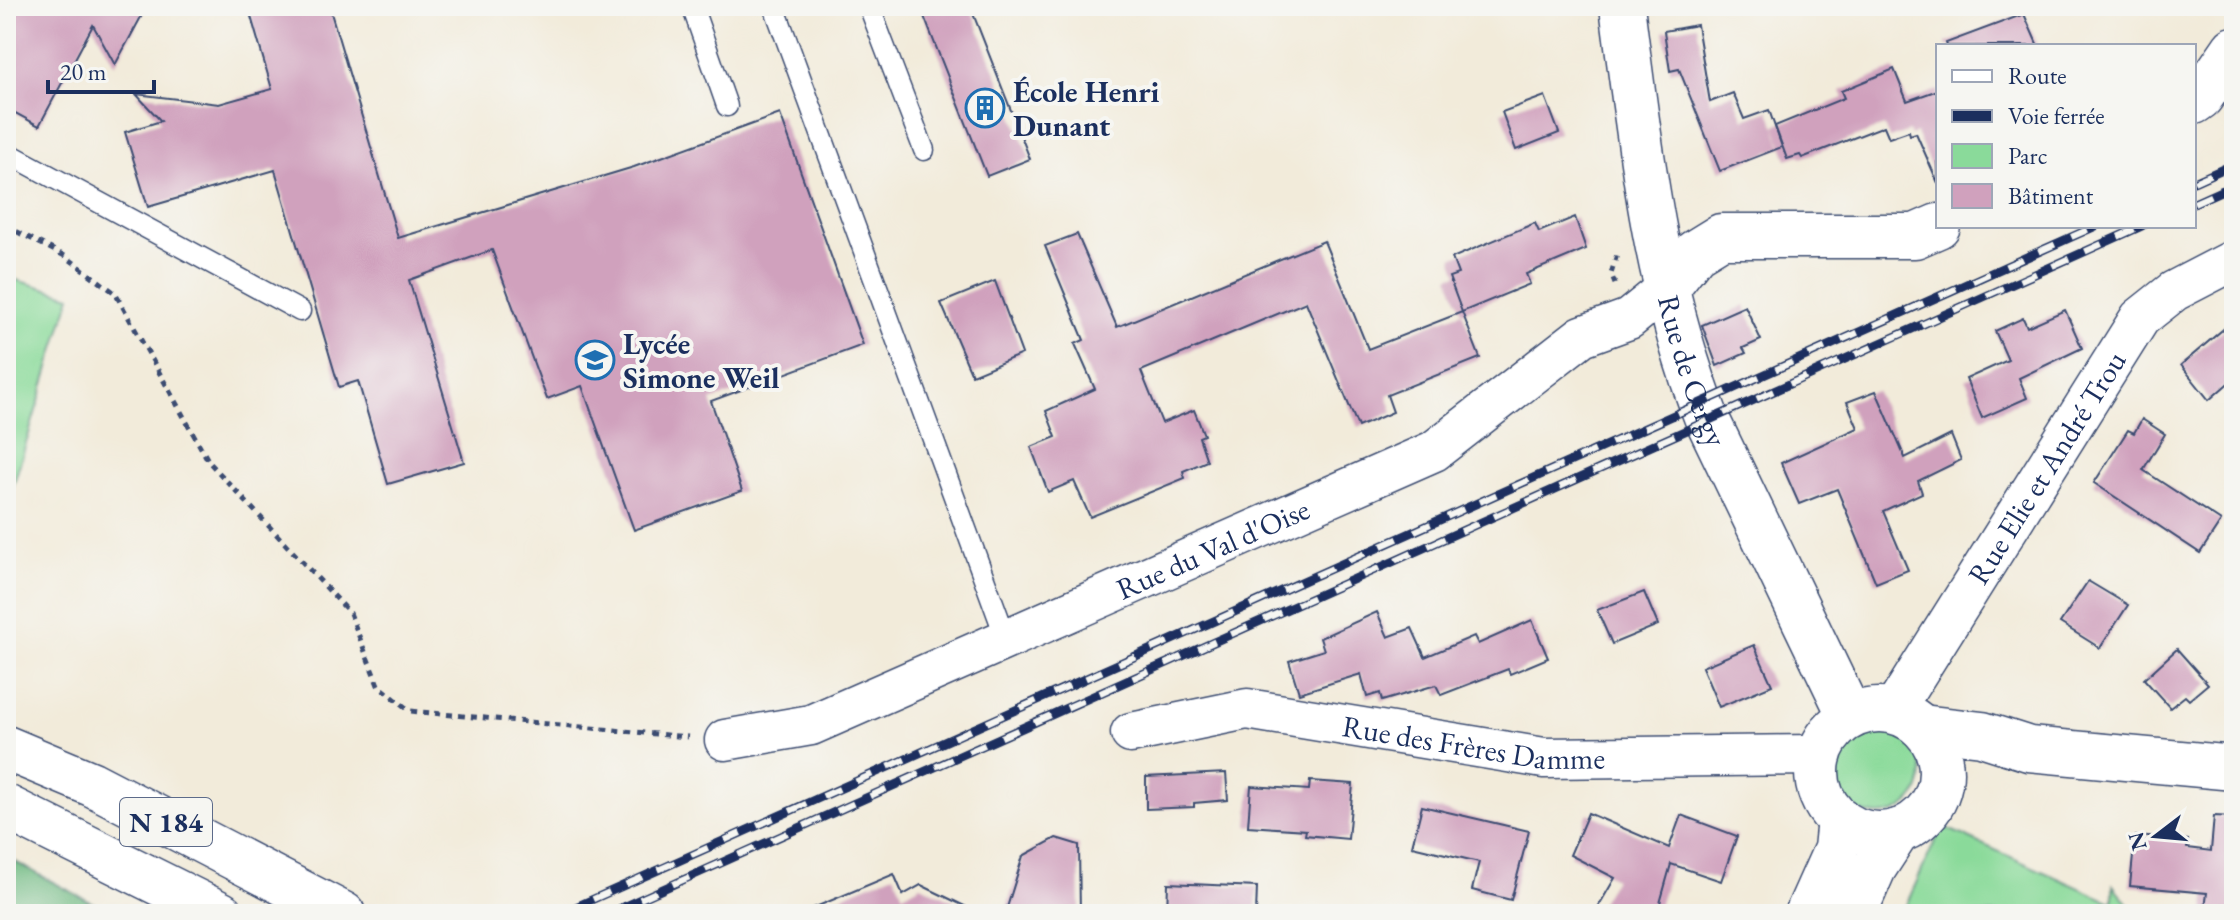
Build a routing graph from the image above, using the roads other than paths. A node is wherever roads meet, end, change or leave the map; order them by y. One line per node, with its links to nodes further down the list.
1 (692, 6): 7 (lane)
2 (774, 6): 16 (lane)
3 (869, 6): 8 (lane)
4 (1622, 6): 10 (street)
5 (2234, 49): 6 (street)
6 (2196, 101)
7 (727, 106)
8 (924, 150)
9 (6, 152): 15 (lane)
10 (1647, 190): 12 (street); 14 (street)
11 (1936, 227): 12 (street)
12 (1721, 236): 14 (street, Rue de Cergy)
13 (2234, 260): 18 (street, Rue Elie et André Trou)
14 (1666, 289): 16 (street, Rue du Val d'Oise); 17 (street, Rue de Cergy)
15 (300, 311)
16 (1006, 638): 20 (street, Rue du Val d'Oise)
17 (1850, 716): 18 (street); 23 (street)
18 (1908, 719): 22 (street); 25 (street)
19 (1131, 733): 23 (street, Rue des Frères Damme)
20 (725, 740)
21 (6, 748): 29 (street, N 184)
22 (2029, 749): 24 (street); 25 (street)
23 (1819, 755): 27 (street)
24 (2234, 768)
25 (1941, 774): 28 (street)
26 (6, 807): 30 (street, N 184)
27 (1839, 819): 28 (street); 31 (street)
28 (1898, 831): 32 (street)
29 (332, 909)
30 (221, 914)
31 (1807, 914)
32 (1854, 914)

